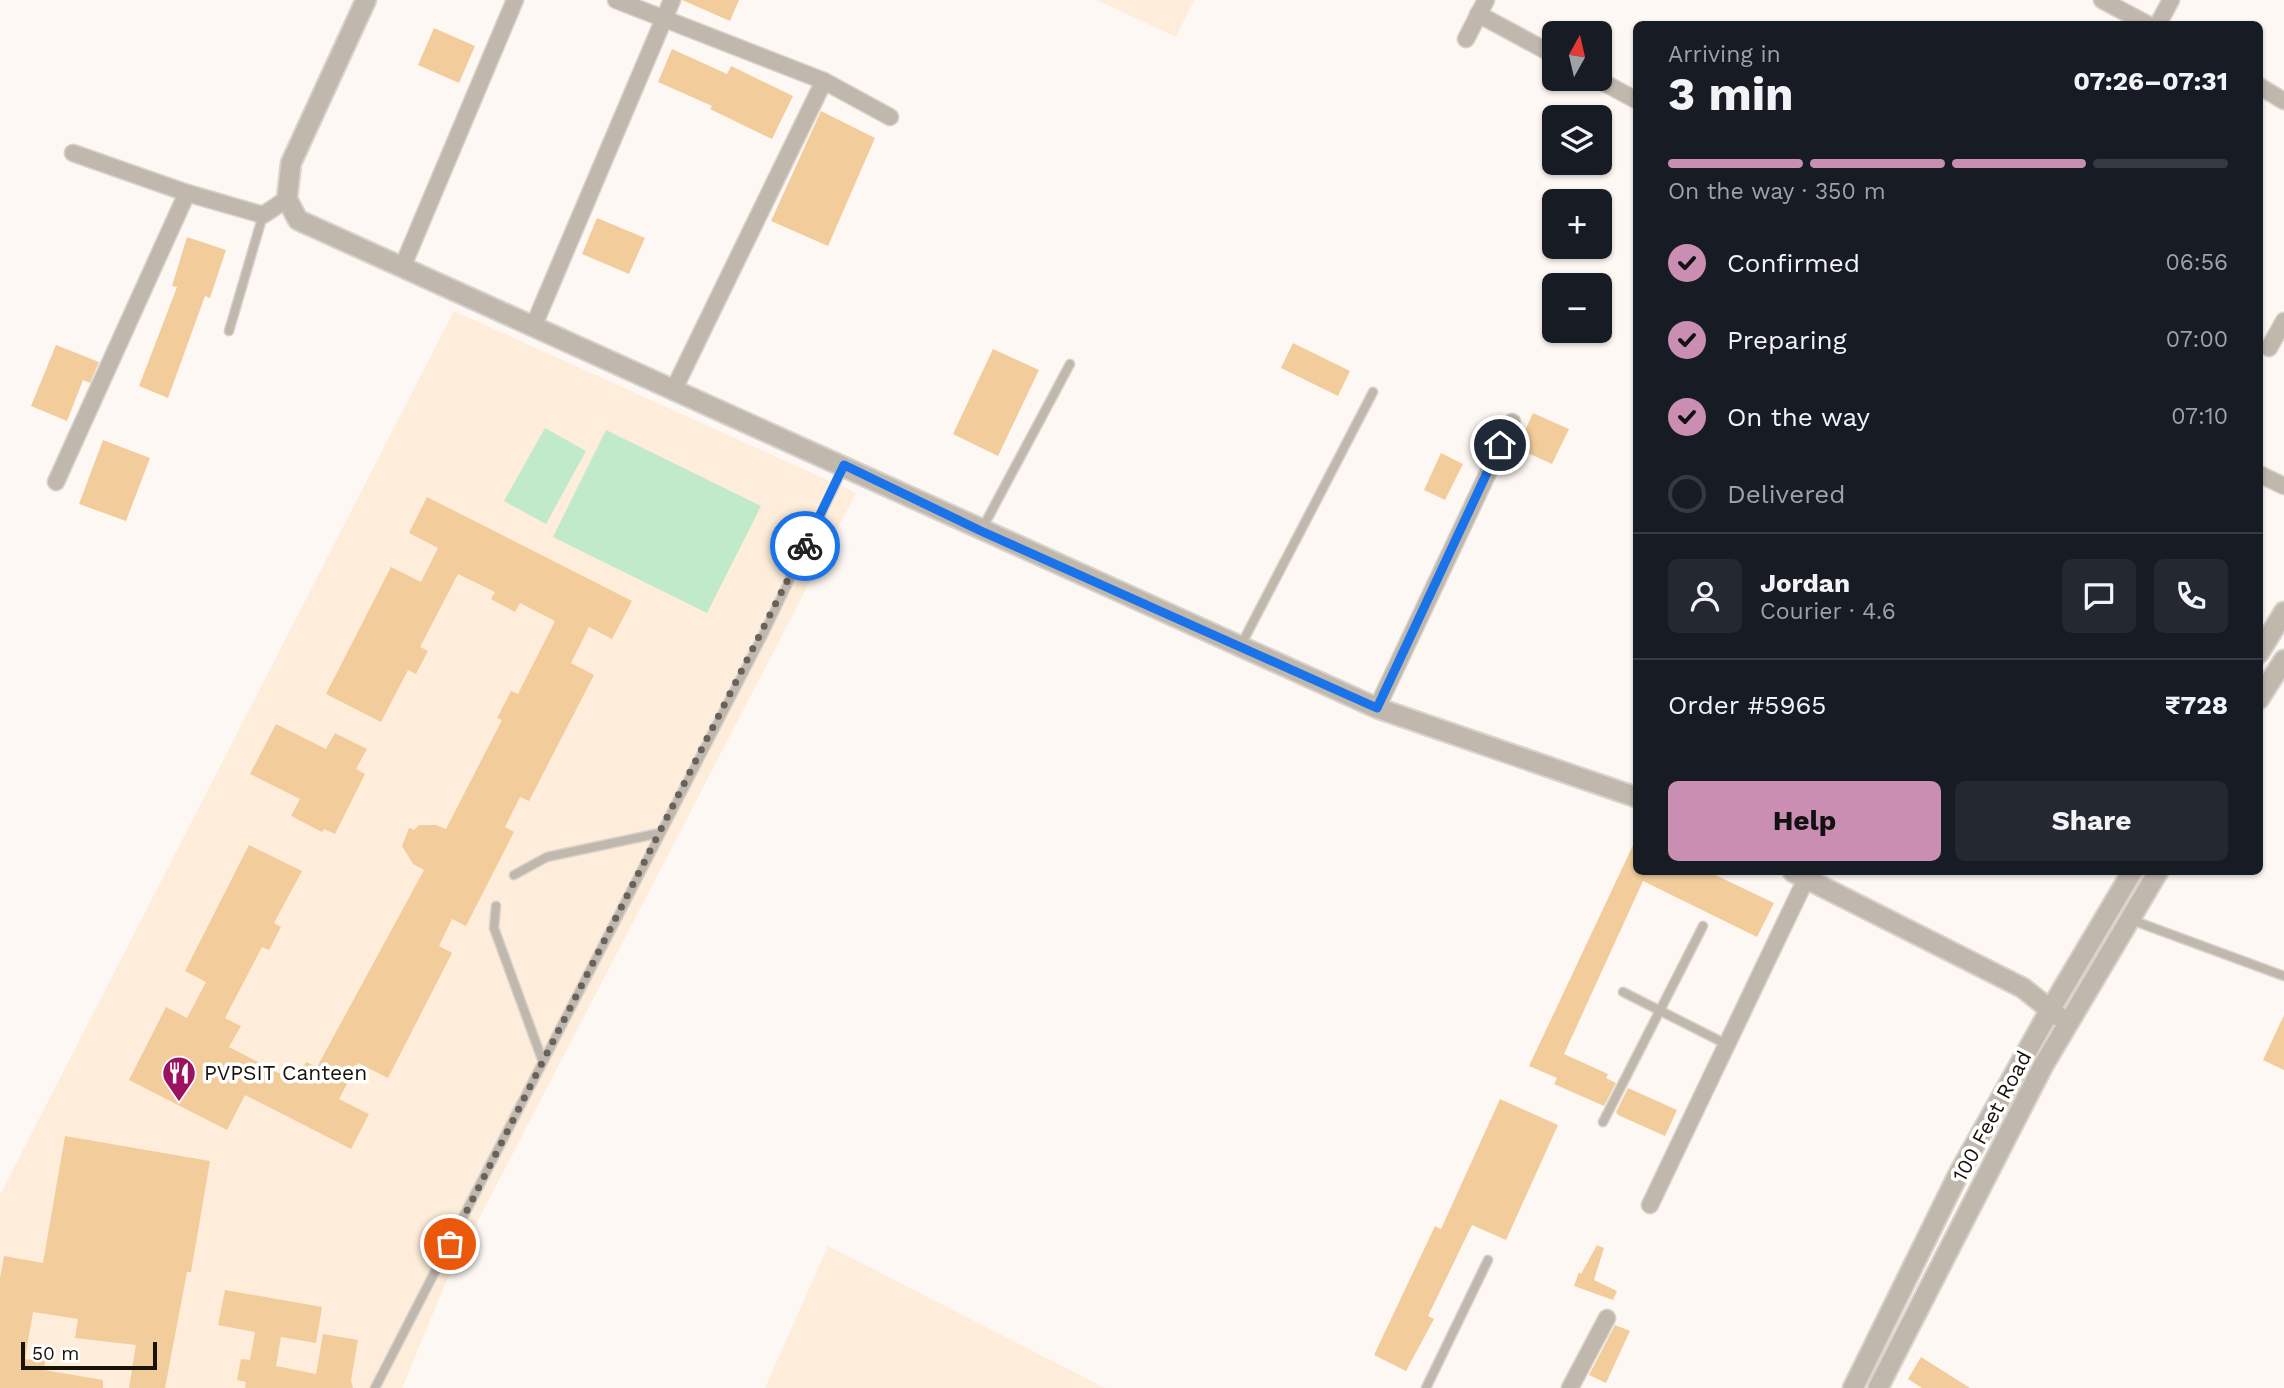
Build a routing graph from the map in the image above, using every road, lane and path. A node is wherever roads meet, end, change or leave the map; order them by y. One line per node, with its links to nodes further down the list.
1 (366, 0): 21 (street)
2 (515, 0): 23 (street)
3 (615, 0): 8 (street)
4 (672, 0): 8 (street)
5 (2102, 0): 9 (street)
6 (2171, 0): 10 (street)
7 (1482, 7): 11 (street); 12 (street)
8 (663, 19): 13 (street); 25 (street)
9 (2141, 21)
10 (2160, 21)
11 (1466, 39)
12 (1542, 47)
13 (824, 81): 18 (street); 29 (street)
14 (1612, 87): 16 (street)
15 (2263, 88): 17 (street)
16 (1633, 98)
17 (2284, 101)
18 (890, 117)
19 (73, 153): 20 (street)
20 (187, 193): 22 (street); 34 (street)
21 (287, 199): 22 (street); 23 (street)
22 (263, 215): 26 (lane)
23 (402, 268): 25 (street)
24 (2284, 321): 27 (street)
25 (534, 325): 29 (street)
26 (229, 331)
27 (2269, 348)
28 (1070, 364): 36 (lane)
29 (674, 388): 32 (street)
30 (1373, 392): 39 (lane)
31 (1512, 422): 42 (street)
32 (844, 465): 36 (street); 44 (lane)
33 (2263, 476): 35 (street)
34 (56, 482)
35 (2284, 486)
36 (981, 531): 39 (street)
37 (2284, 611): 38 (street)
38 (2263, 646)
39 (1240, 647): 42 (street)
40 (2284, 660): 41 (street)
41 (2263, 693)
42 (1377, 708): 43 (street)
43 (1633, 796)
44 (660, 833): 45 (lane); 58 (lane)
45 (514, 875)
46 (1800, 875): 54 (street); 57 (street)
47 (2130, 875): 54 (street, 100 Feet Road)
48 (2156, 875): 50 (street, 100 Feet Road)
49 (496, 906): 58 (lane)
50 (2129, 919): 52 (lane); 56 (street, 100 Feet Road)
51 (1703, 926): 55 (lane)
52 (2284, 976)
53 (1623, 992): 55 (lane)
54 (2050, 1010): 56 (street); 67 (street, 100 Feet Road)
55 (1660, 1011): 57 (lane); 59 (lane)
56 (2066, 1024): 63 (street, 100 Feet Road)
57 (1726, 1044): 60 (street)
58 (543, 1062): 64 (lane)
59 (1604, 1122)
60 (1650, 1205)
61 (1489, 1260): 65 (lane)
62 (1607, 1318): 66 (street)
63 (1879, 1387)
64 (375, 1388)
65 (1426, 1388)
66 (1570, 1388)
67 (1853, 1388)

